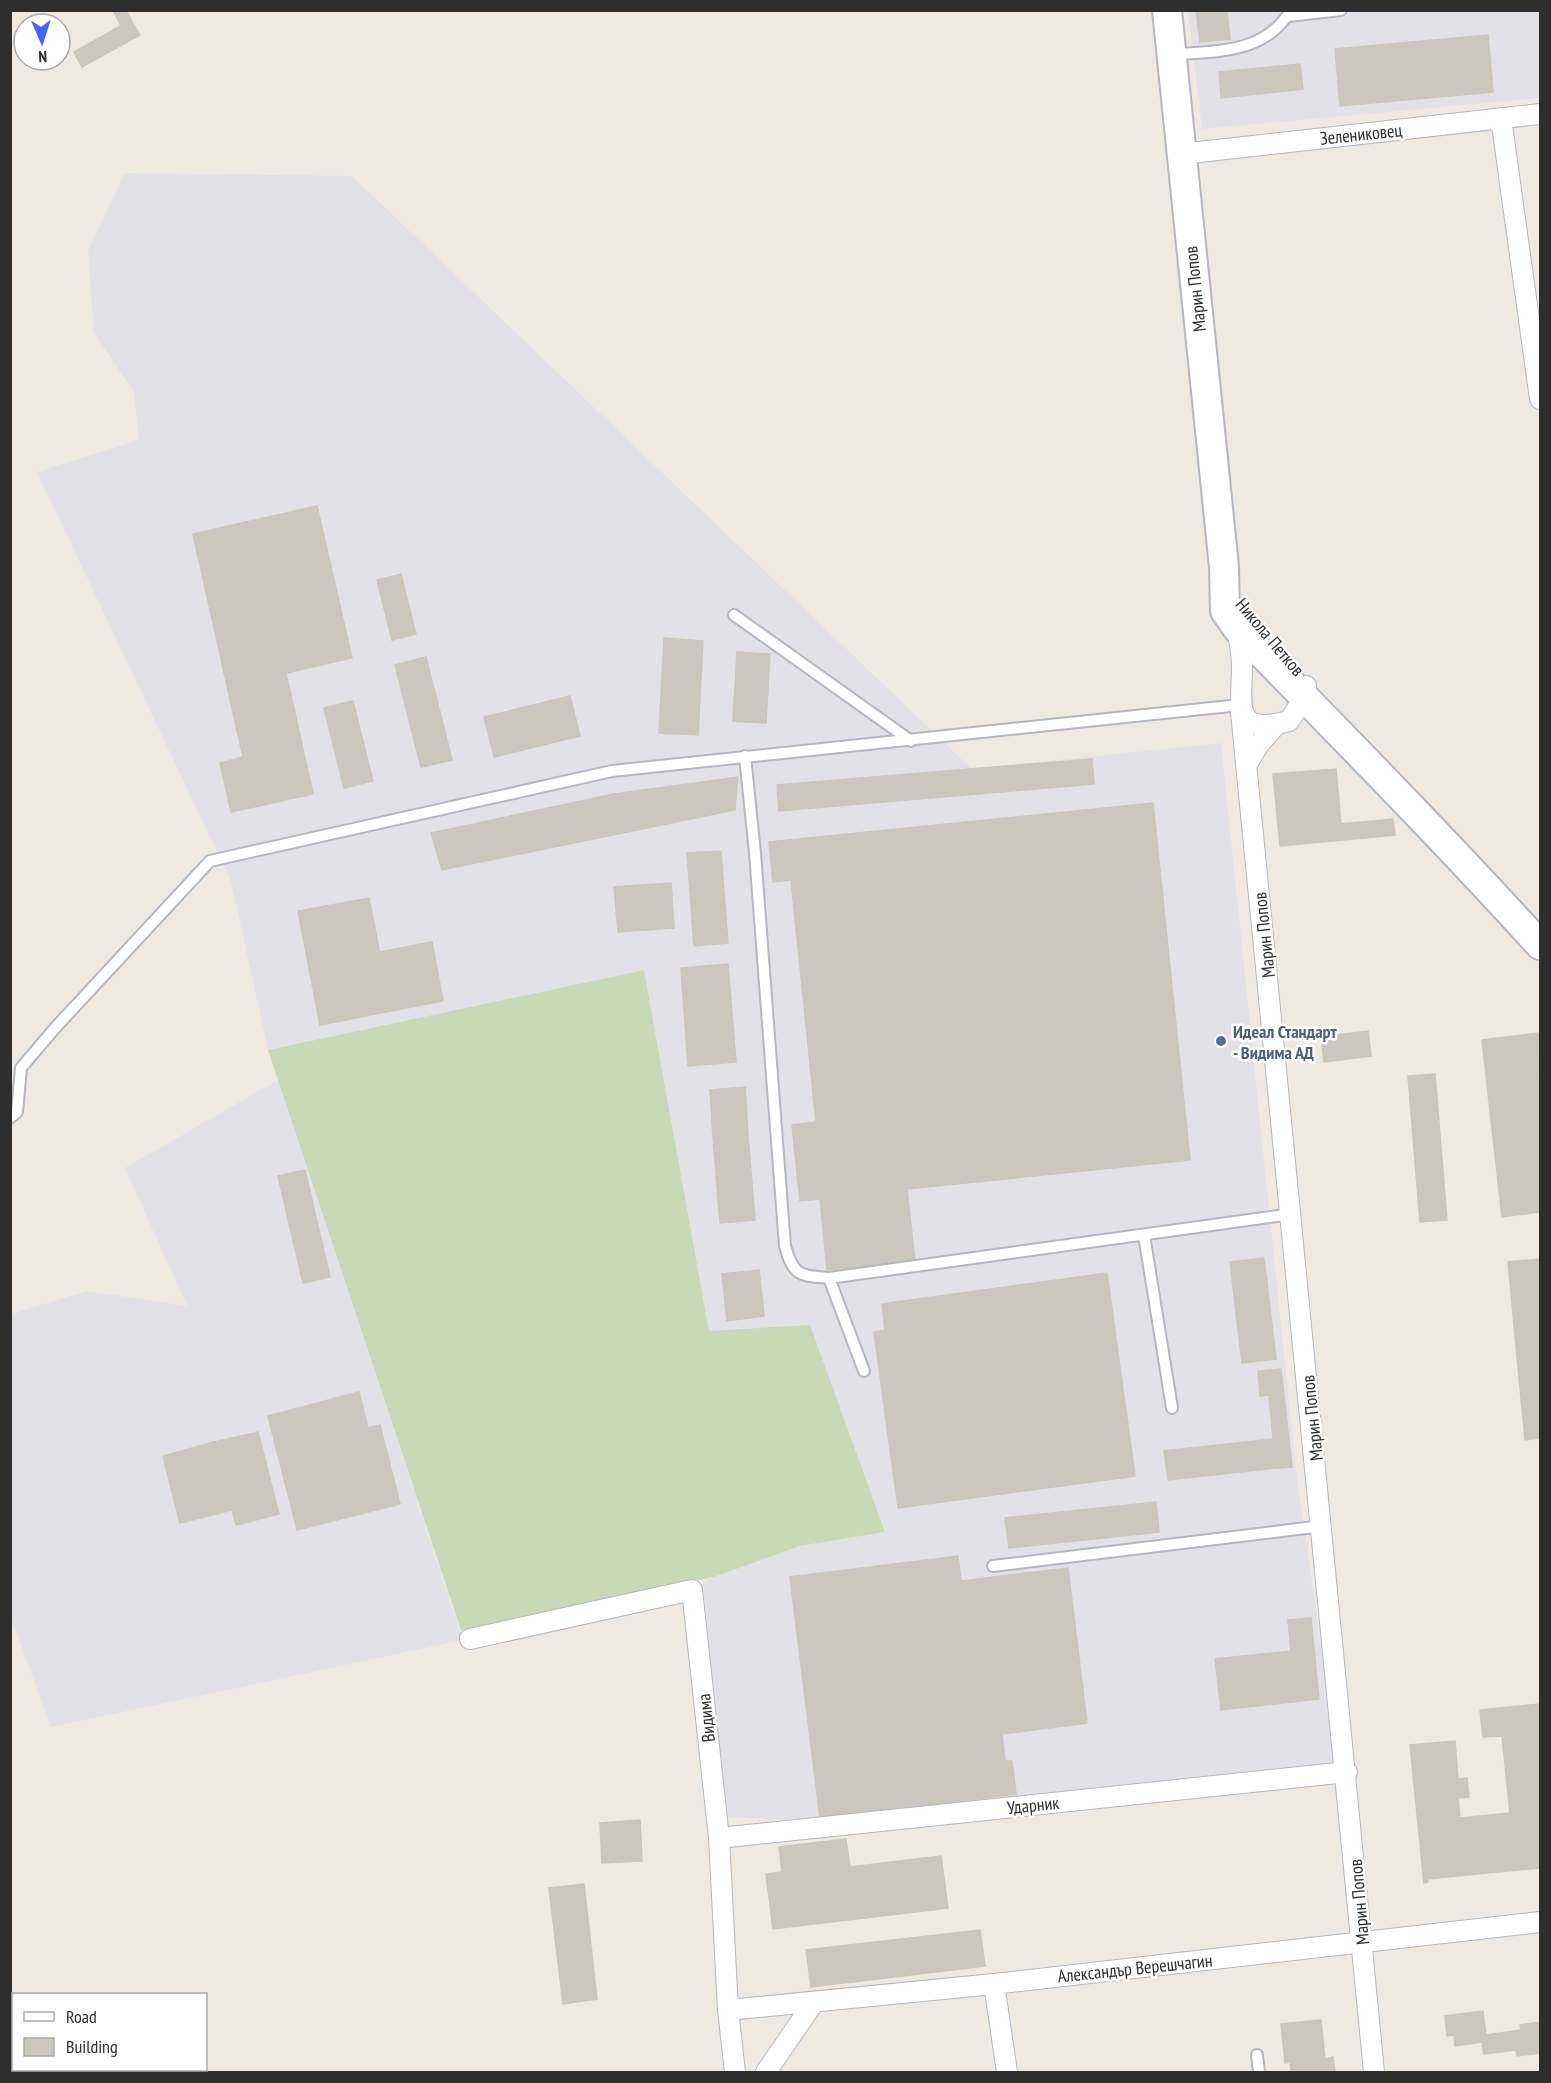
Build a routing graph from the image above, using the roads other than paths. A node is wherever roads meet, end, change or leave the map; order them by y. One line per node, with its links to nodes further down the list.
1 (1167, 10): 4 (main road, Марин Попов)
2 (1341, 10): 3 (lane)
3 (1289, 13): 4 (lane)
4 (1171, 55): 7 (main road, Марин Попов)
5 (1540, 114): 6 (street, Зелениковец)
6 (1501, 118): 7 (street, Зелениковец); 8 (street)
7 (1181, 154): 9 (main road, Марин Попов)
8 (1540, 399)
9 (1224, 567): 11 (main road, Никола Петков); 12 (main road, Никола Петков)
10 (734, 615): 17 (lane)
11 (1237, 628): 12 (main road, Никола Петков); 13 (street)
12 (1278, 660): 13 (street); 14 (main road, Никола Петков)
13 (1242, 678): 15 (street)
14 (1305, 689): 16 (street); 20 (main road, Никола Петков)
15 (1241, 708): 16 (street); 17 (lane); 19 (street, Марин Попов)
16 (1277, 724): 19 (street)
17 (911, 741): 18 (lane)
18 (745, 756): 21 (lane); 24 (lane)
19 (1247, 764): 22 (street, Марин Попов)
20 (1540, 945)
21 (10, 1118)
22 (1292, 1214): 23 (lane); 27 (street, Марин Попов)
23 (1144, 1235): 24 (lane); 26 (lane)
24 (829, 1278): 25 (lane)
25 (864, 1371)
26 (1172, 1408)
27 (1323, 1526): 28 (lane); 30 (street, Марин Попов)
28 (993, 1566)
29 (470, 1638): 31 (street, Видима)
30 (1347, 1772): 31 (street, Ударник); 33 (street, Марин Попов)
31 (719, 1838): 36 (street, Видима)
32 (1540, 1922): 33 (street, Александър Верешчагин)
33 (1364, 1943): 34 (street, Александър Верешчагин); 42 (street, Марин Попов)
34 (994, 1984): 35 (street, Александър Верешчагин); 40 (street)
35 (814, 2002): 36 (street, Александър Верешчагин); 39 (street)
36 (728, 2010): 38 (street, Видима)
37 (1257, 2055): 41 (lane)
38 (735, 2073)
39 (766, 2073)
40 (1007, 2073)
41 (1259, 2073)
42 (1374, 2073)

